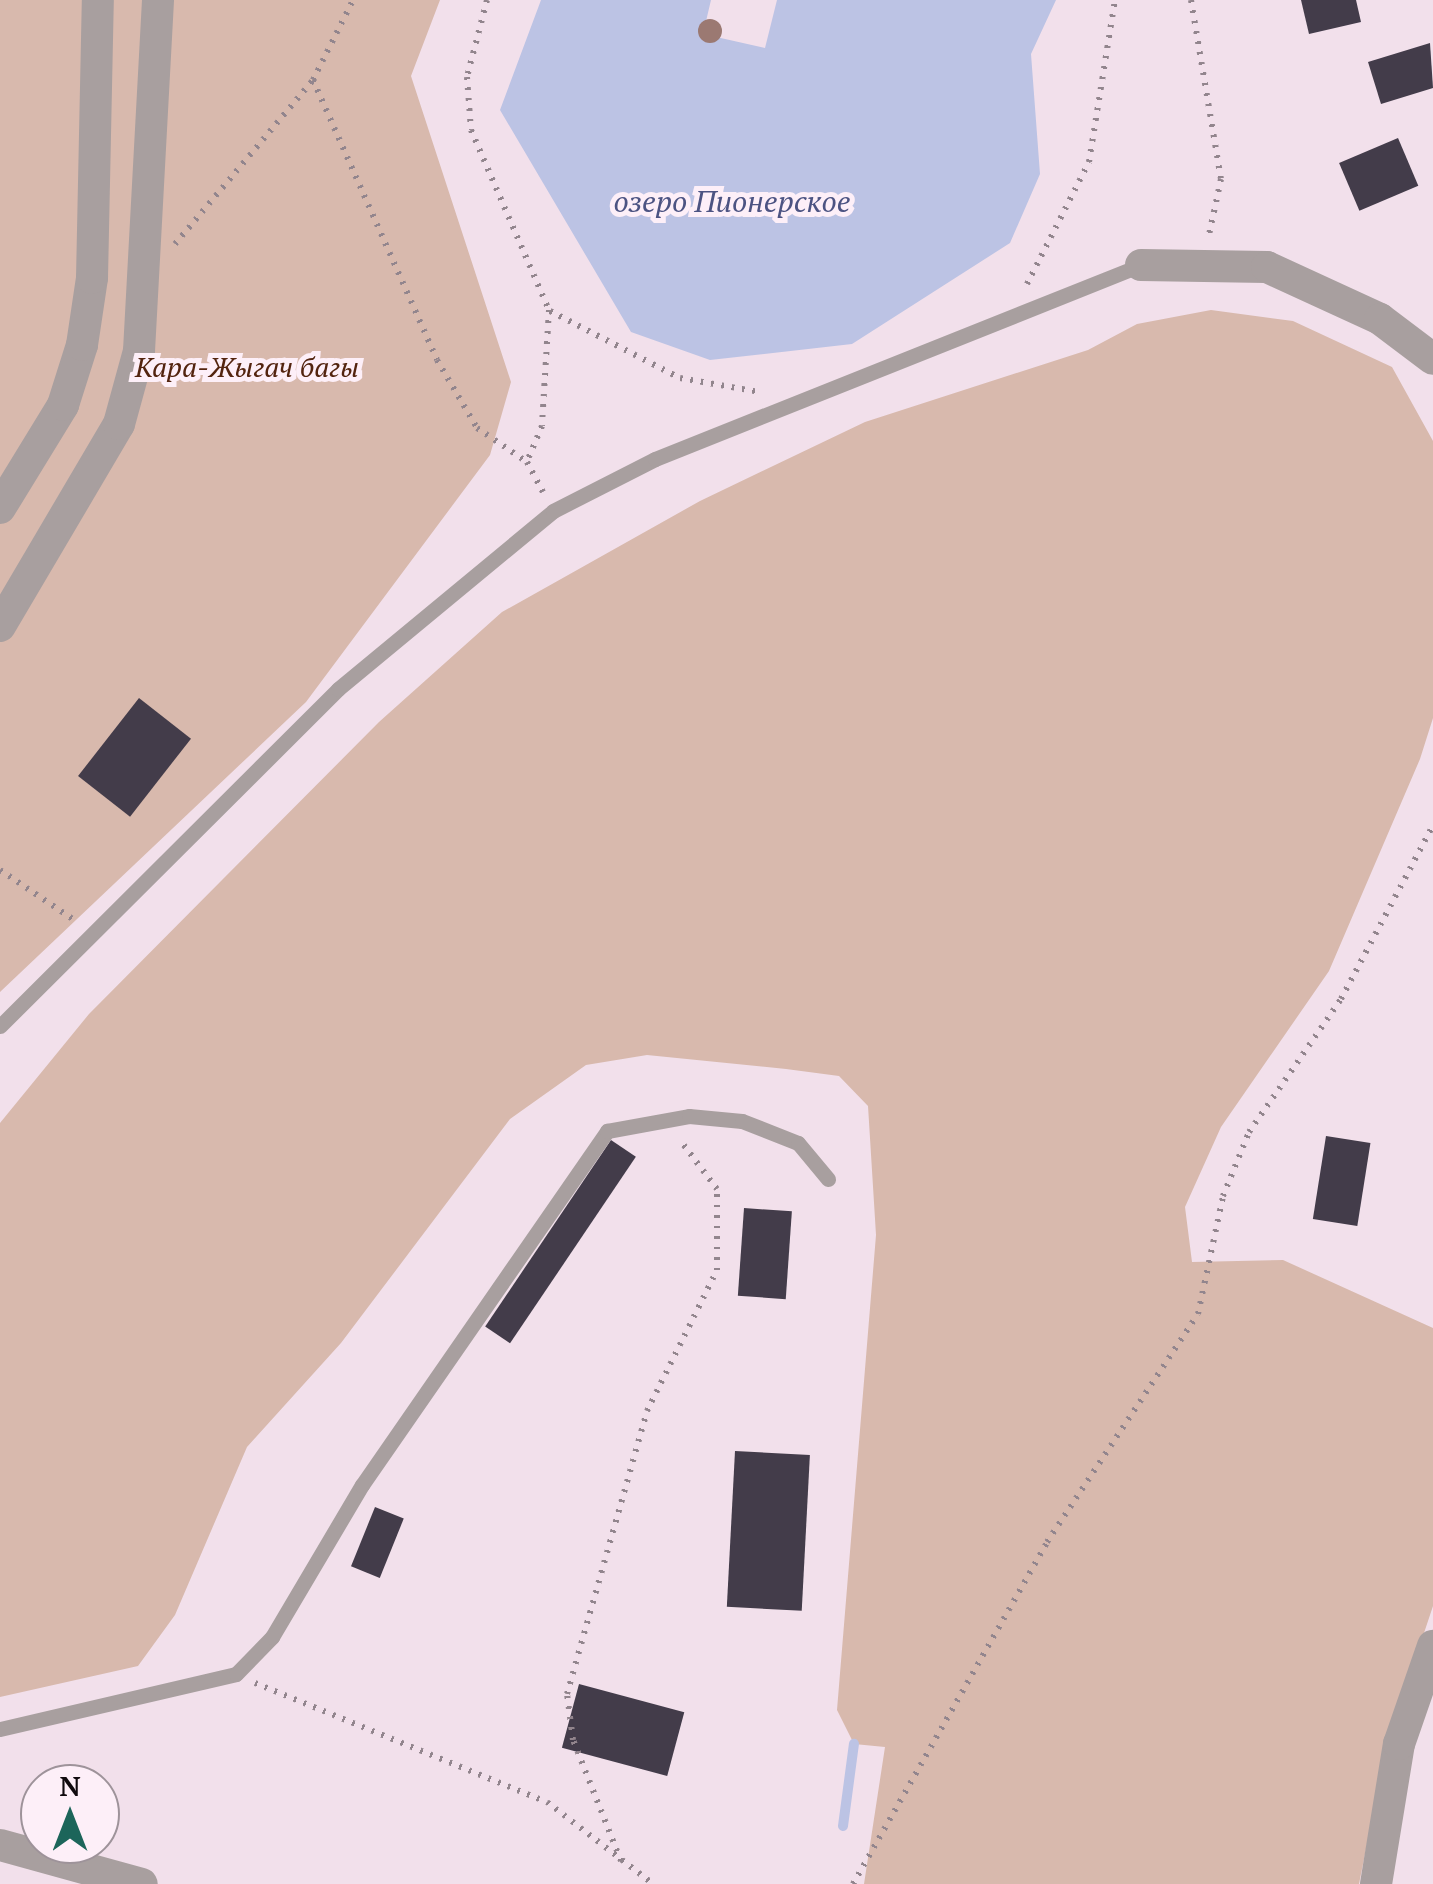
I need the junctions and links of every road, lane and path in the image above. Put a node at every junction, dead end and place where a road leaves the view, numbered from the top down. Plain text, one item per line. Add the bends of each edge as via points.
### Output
1 (98, 0) edge
2 (158, 0) edge
3 (353, 0) edge
4 (487, 0) edge
5 (1114, 0) edge
6 (1191, 0) edge
7 (314, 80) junction
8 (1202, 261) junction
9 (1141, 265) joint
10 (148, 276) junction
11 (548, 310) junction
12 (1004, 318) junction
13 (1433, 359) edge
14 (808, 400) junction
15 (527, 462) junction
16 (0, 508) edge
17 (553, 511) junction
18 (2, 618) edge
19 (1433, 825) edge
20 (0, 870) edge
21 (91, 932) junction
22 (0, 1026) edge
23 (633, 1122) junction
24 (828, 1180) dead end
25 (1433, 1646) edge
26 (236, 1674) junction
27 (1423, 1702) edge
28 (0, 1728) edge
29 (0, 1845) edge
30 (621, 1862) junction
31 (142, 1884) edge
32 (653, 1884) edge
33 (854, 1884) edge
34 (1376, 1884) edge

1 - 16 street via 92,278 82,346 63,405
2 - 10 street
3 - 7 path
4 - 11 path via 466,77 471,130
5 - 12 path via 1089,162 1056,240
6 - 8 path via 1221,179
7 - 10 path
7 - 15 path via 436,360 477,428
8 - 9 street
8 - 13 street via 1267,267 1380,318
9 - 12 lane
10 - 18 street via 119,424
11 - 14 path via 680,378
11 - 15 path via 542,426
12 - 14 lane
14 - 17 lane
15 - 17 path
17 - 21 lane via 338,689
19 - 33 path via 1350,984 1249,1132 1223,1196 1198,1314 1047,1542
20 - 21 path
21 - 22 lane
23 - 24 lane via 742,1122 798,1144
23 - 26 lane via 607,1130 579,1159 272,1637
23 - 30 path via 672,1133 699,1158 717,1189 723,1230 704,1309 647,1411 567,1694 573,1740
25 - 27 street
26 - 28 lane
26 - 30 path via 547,1802
27 - 34 street
29 - 31 street
30 - 32 path

